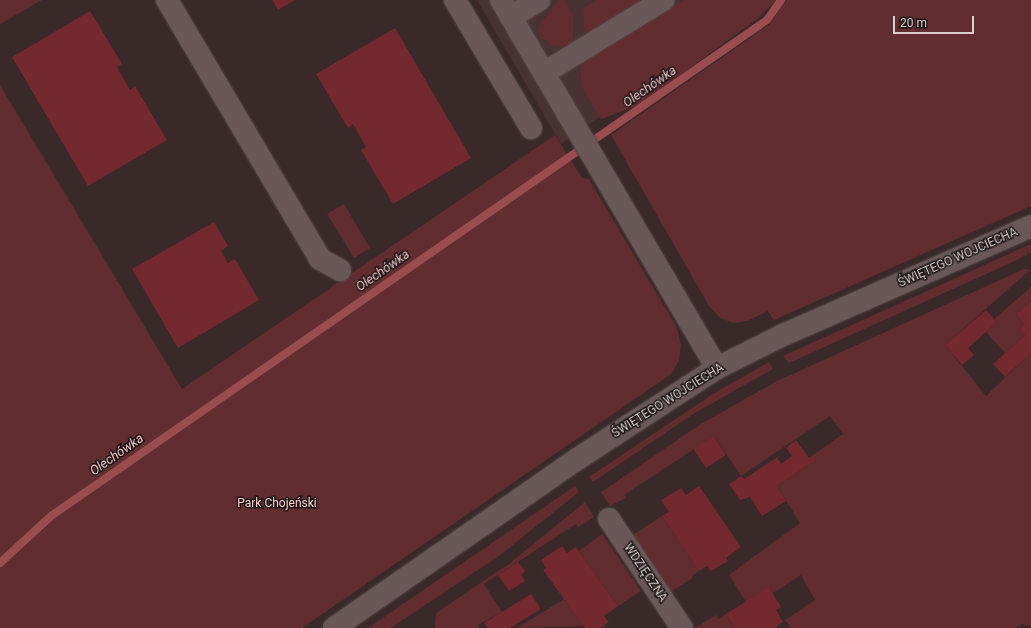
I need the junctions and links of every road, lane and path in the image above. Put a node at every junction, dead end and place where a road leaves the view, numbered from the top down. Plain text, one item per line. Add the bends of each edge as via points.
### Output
1 (167, 0) edge
2 (455, 0) edge
3 (539, 0) edge
4 (663, 0) edge
5 (506, 9) edge
6 (544, 73) junction
7 (531, 128) dead end
8 (1031, 226) edge
9 (340, 270) dead end
10 (717, 368) junction
11 (609, 519) dead end
12 (334, 628) edge
13 (682, 628) edge

1 - 9 street via 320,259
2 - 7 street
3 - 5 street
4 - 6 street
5 - 6 street
6 - 10 street
8 - 10 street, ŚWIĘTEGO WOJCIECHA via 781,336
10 - 12 street, ŚWIĘTEGO WOJCIECHA via 579,458
11 - 13 street, WDZIĘCZNA

